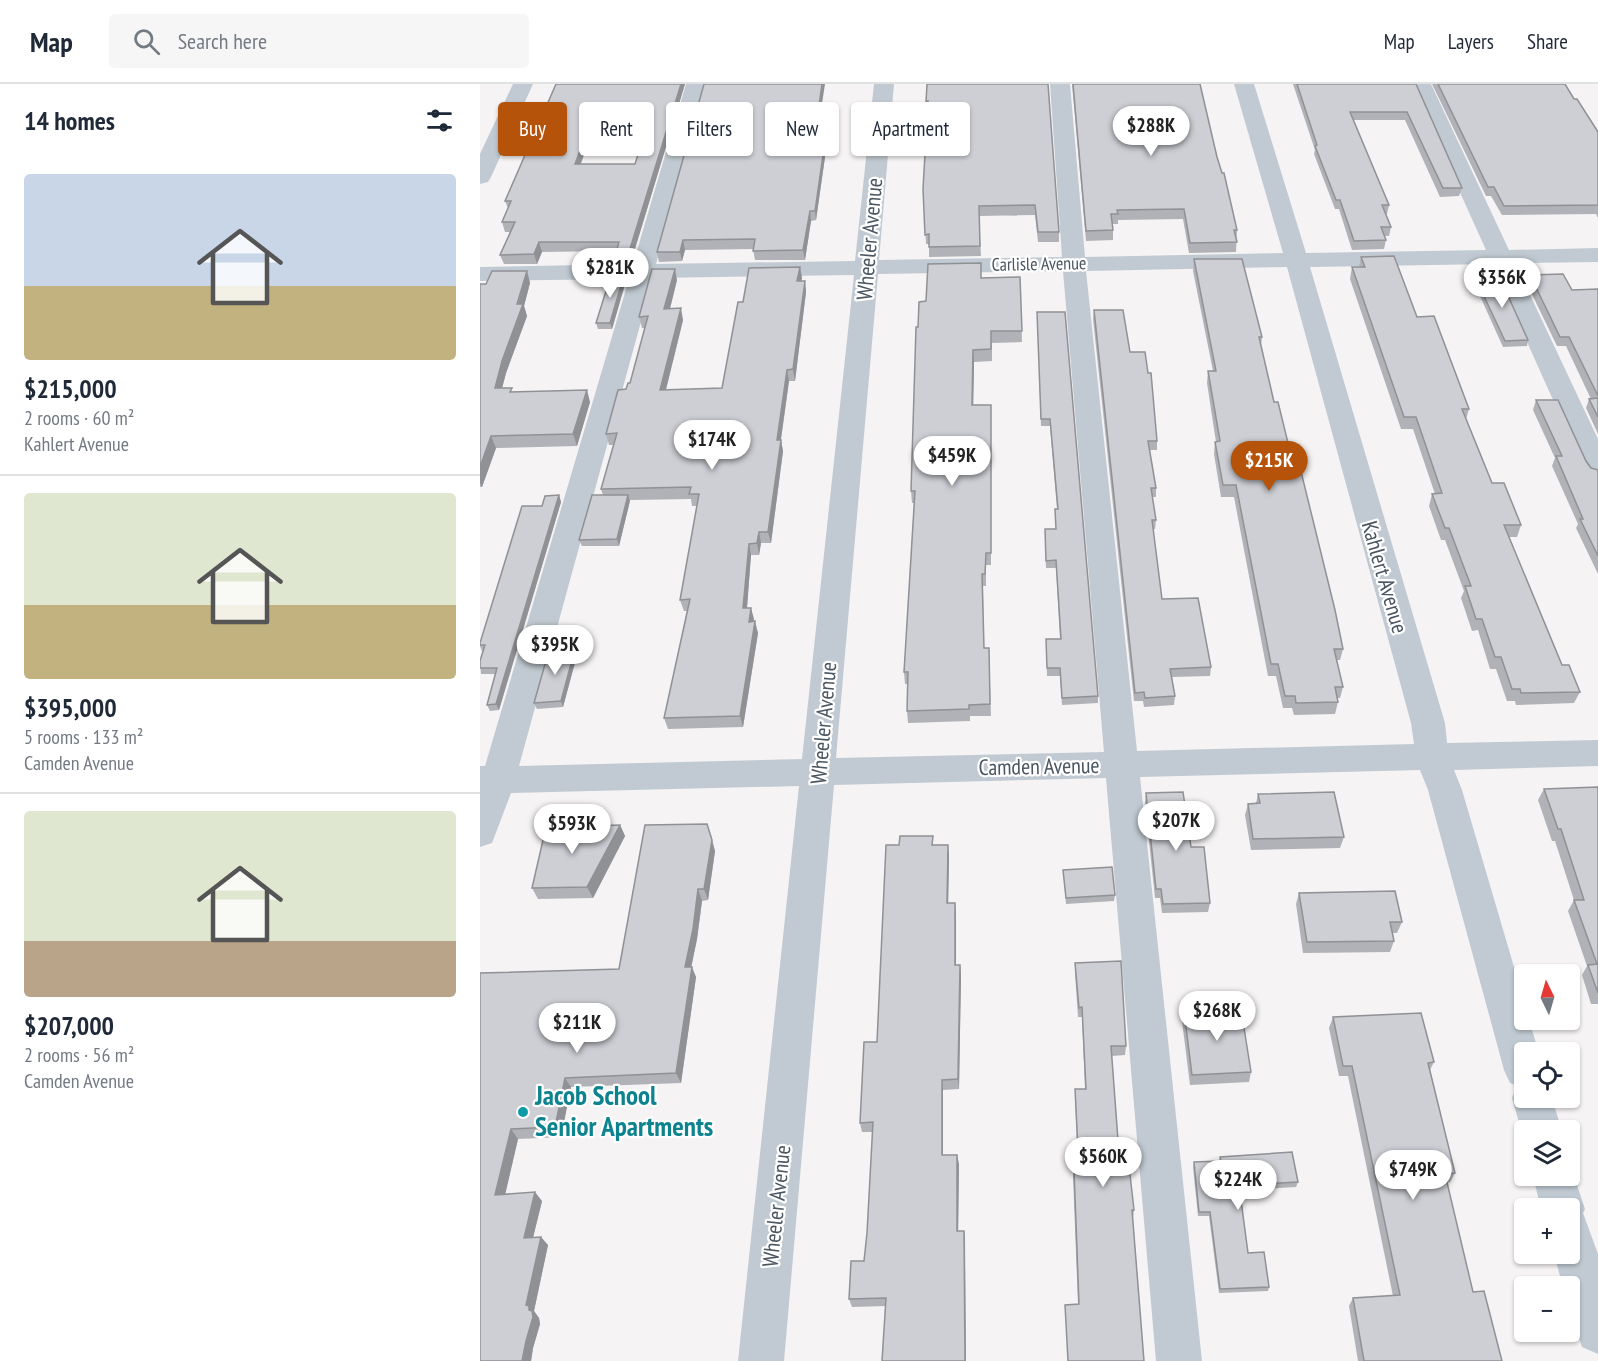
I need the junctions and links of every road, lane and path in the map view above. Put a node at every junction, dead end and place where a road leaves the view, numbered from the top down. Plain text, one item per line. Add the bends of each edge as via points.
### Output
1 (523, 84) edge
2 (696, 84) edge
3 (884, 84) edge
4 (1060, 84) edge
5 (1244, 84) edge
6 (1421, 84) edge
7 (480, 177) edge
8 (1598, 255) edge
9 (1500, 256) junction
10 (1296, 260) junction
11 (1074, 264) junction
12 (866, 268) junction
13 (645, 272) junction
14 (480, 274) edge
15 (1598, 469) edge
16 (1598, 753) edge
17 (1432, 757) junction
18 (1121, 764) junction
19 (818, 771) junction
20 (489, 779) edge
21 (480, 833) edge
22 (1516, 1042) edge
23 (1579, 1264) edge
24 (1598, 1331) edge
25 (761, 1361) edge
26 (1179, 1361) edge

1 - 7 street
2 - 13 street
3 - 12 street, Wheeler Avenue
4 - 11 street
5 - 10 street, Kahlert Avenue
6 - 9 street
8 - 9 street, Carlisle Avenue
9 - 10 street, Carlisle Avenue
9 - 15 street
10 - 11 street, Carlisle Avenue
10 - 17 street, Kahlert Avenue via 1428,723
11 - 12 street, Carlisle Avenue
11 - 18 street
12 - 13 street, Carlisle Avenue
12 - 19 street, Wheeler Avenue
13 - 14 street, Carlisle Avenue
13 - 20 street
16 - 17 street, Camden Avenue
17 - 18 street, Camden Avenue
17 - 22 street, Kahlert Avenue via 1445,790
18 - 19 street, Camden Avenue
18 - 26 street
19 - 20 street, Camden Avenue
19 - 25 street, Wheeler Avenue
20 - 21 street
23 - 24 street

